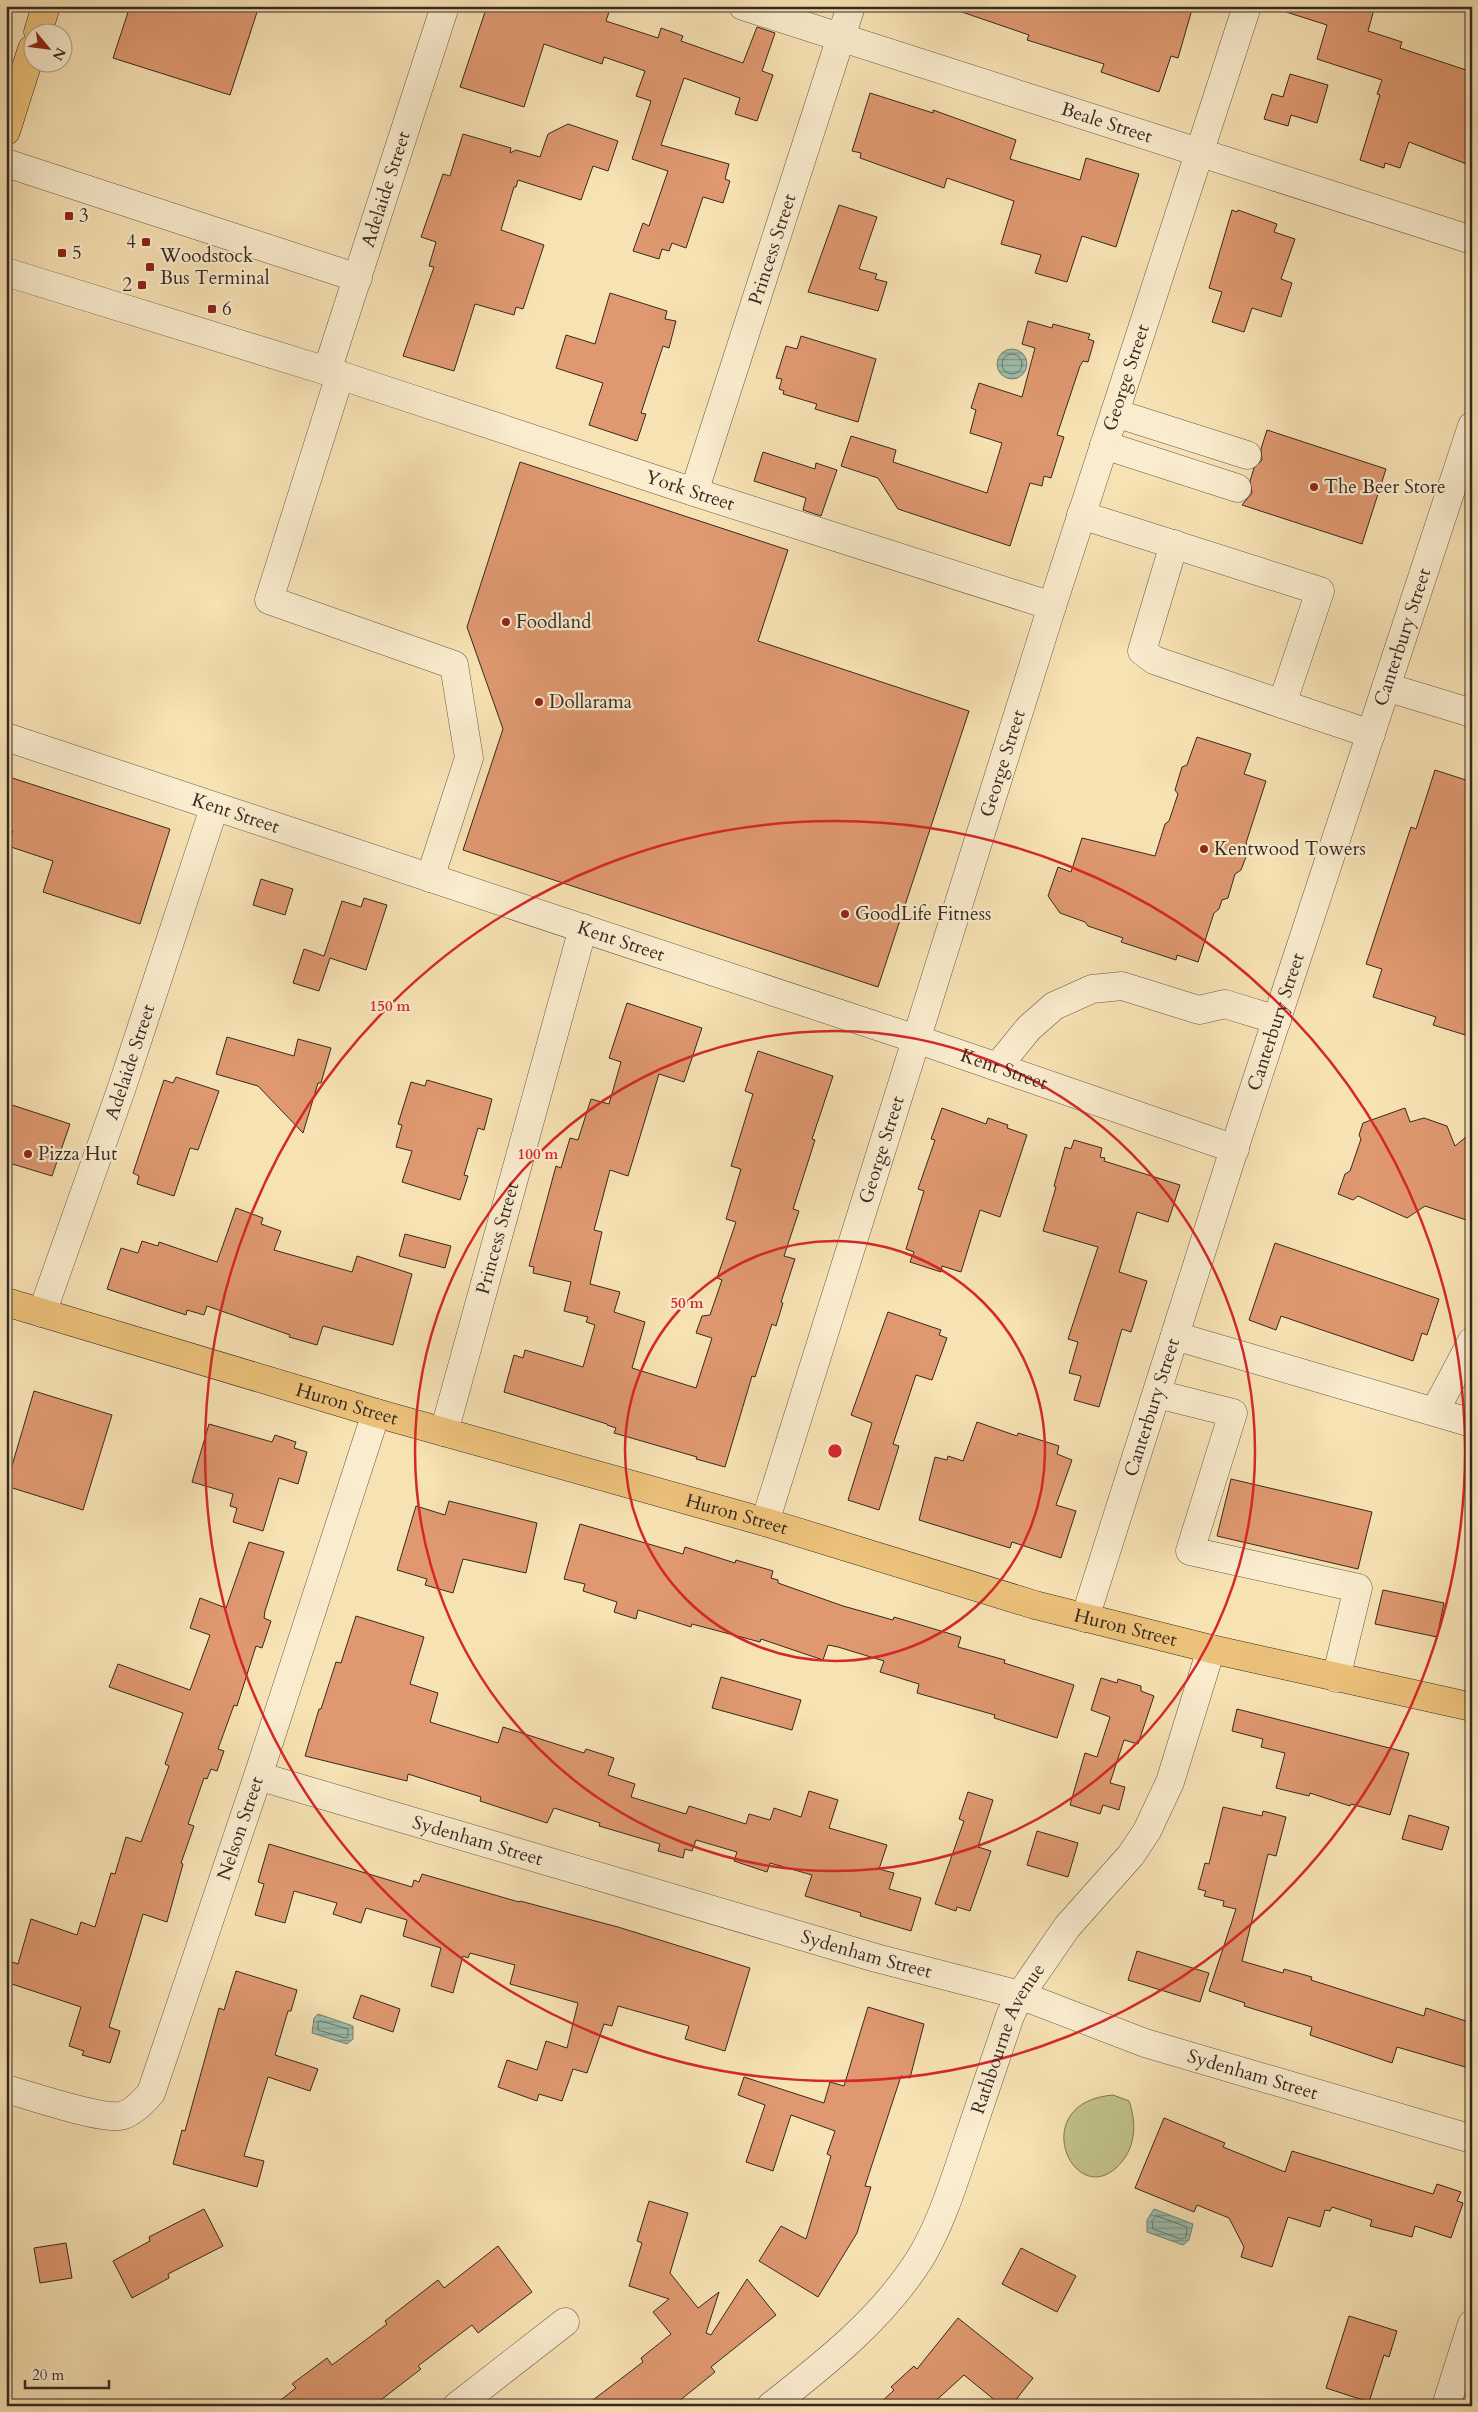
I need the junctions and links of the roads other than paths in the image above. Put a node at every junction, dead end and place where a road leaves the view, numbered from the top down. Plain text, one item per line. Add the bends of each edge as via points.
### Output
1 (46, 6) edge
2 (445, 6) edge
3 (742, 6) edge
4 (851, 6) edge
5 (1247, 6) edge
6 (41, 22) edge
7 (841, 38) junction
8 (25, 72) edge
9 (6, 131) edge
10 (1200, 152) junction
11 (6, 163) edge
12 (1472, 240) edge
13 (6, 272) edge
14 (358, 278) junction
15 (334, 373) junction
16 (1115, 413) junction
17 (1472, 426) edge
18 (1104, 445) junction
19 (1247, 455) dead end
20 (1237, 488) dead end
21 (694, 492) junction
22 (1081, 514) junction
23 (1174, 544) junction
24 (1052, 606) junction
25 (1386, 686) junction
26 (1282, 704) junction
27 (1472, 713) edge
28 (1371, 734) junction
29 (6, 737) edge
30 (214, 808) junction
31 (430, 878) junction
32 (584, 928) junction
33 (1276, 1020) junction
34 (916, 1039) junction
35 (998, 1066) junction
36 (1235, 1149) junction
37 (6, 1302) edge
38 (42, 1313) junction
39 (1176, 1336) junction
40 (1472, 1341) edge
41 (1157, 1394) junction
42 (1435, 1411) junction
43 (376, 1413) junction
44 (1472, 1423) edge
45 (444, 1432) junction
46 (765, 1522) junction
47 (1085, 1618) junction
48 (1211, 1649) junction
49 (1336, 1678) junction
50 (1472, 1708) edge
51 (258, 1776) junction
52 (1020, 1995) junction
53 (6, 2089) edge
54 (1472, 2139) edge
55 (565, 2322) dead end
56 (1472, 2324) edge
57 (457, 2406) edge
58 (772, 2406) edge
59 (1446, 2406) edge

1 - 6 main road
2 - 14 street, Adelaide Street
3 - 7 street, Beale Street
4 - 7 street, Princess Street
5 - 10 street, George Street
7 - 10 street, Beale Street
7 - 21 street, Princess Street
8 - 9 main road
10 - 12 street, Beale Street
10 - 16 street, George Street
11 - 14 street
13 - 15 street, York Street
14 - 15 street, Adelaide Street
15 - 21 street, York Street
15 - 31 street, Adelaide Street via 269,600 454,666 469,758
16 - 18 street, George Street
16 - 19 street
17 - 25 street, Canterbury Street
18 - 20 street
18 - 22 street, George Street
21 - 24 street, York Street
22 - 23 street
22 - 24 street, George Street
23 - 26 street via 1142,651 1154,660
23 - 26 street via 1320,591
24 - 34 street, George Street
25 - 27 street
25 - 28 street, Canterbury Street
26 - 28 street
28 - 33 street, Canterbury Street
29 - 30 street, Kent Street
30 - 31 street, Kent Street
30 - 38 street, Adelaide Street via 121,1090
31 - 32 street, Kent Street
32 - 34 street, Kent Street
32 - 45 street, Princess Street
33 - 35 street via 1225,1004 1199,1010 1122,986 1092,989 1054,1006 1029,1028
33 - 36 street, Canterbury Street
34 - 35 street, Kent Street
34 - 46 street, George Street
35 - 36 street, Kent Street
36 - 39 street, Canterbury Street
37 - 38 main road, Huron Street
38 - 43 main road, Huron Street
39 - 41 street, Canterbury Street
39 - 42 street
40 - 42 street
41 - 47 street, Canterbury Street
41 - 49 street via 1233,1413 1190,1551 1358,1588
42 - 44 street
43 - 45 main road, Huron Street
43 - 51 street, Nelson Street
45 - 46 main road, Huron Street
46 - 47 main road, Huron Street
47 - 48 main road, Huron Street
48 - 49 main road, Huron Street
48 - 52 street, Rathbourne Avenue via 1170,1782 1148,1831 1066,1927
49 - 50 main road, Huron Street
51 - 52 street, Sydenham Street via 876,1958
51 - 53 street, Nelson Street via 151,2093 139,2106 121,2116 97,2113
52 - 54 street, Sydenham Street via 1145,2043
52 - 58 street, Rathbourne Avenue via 946,2204 921,2257 861,2331
55 - 57 street
56 - 59 street

